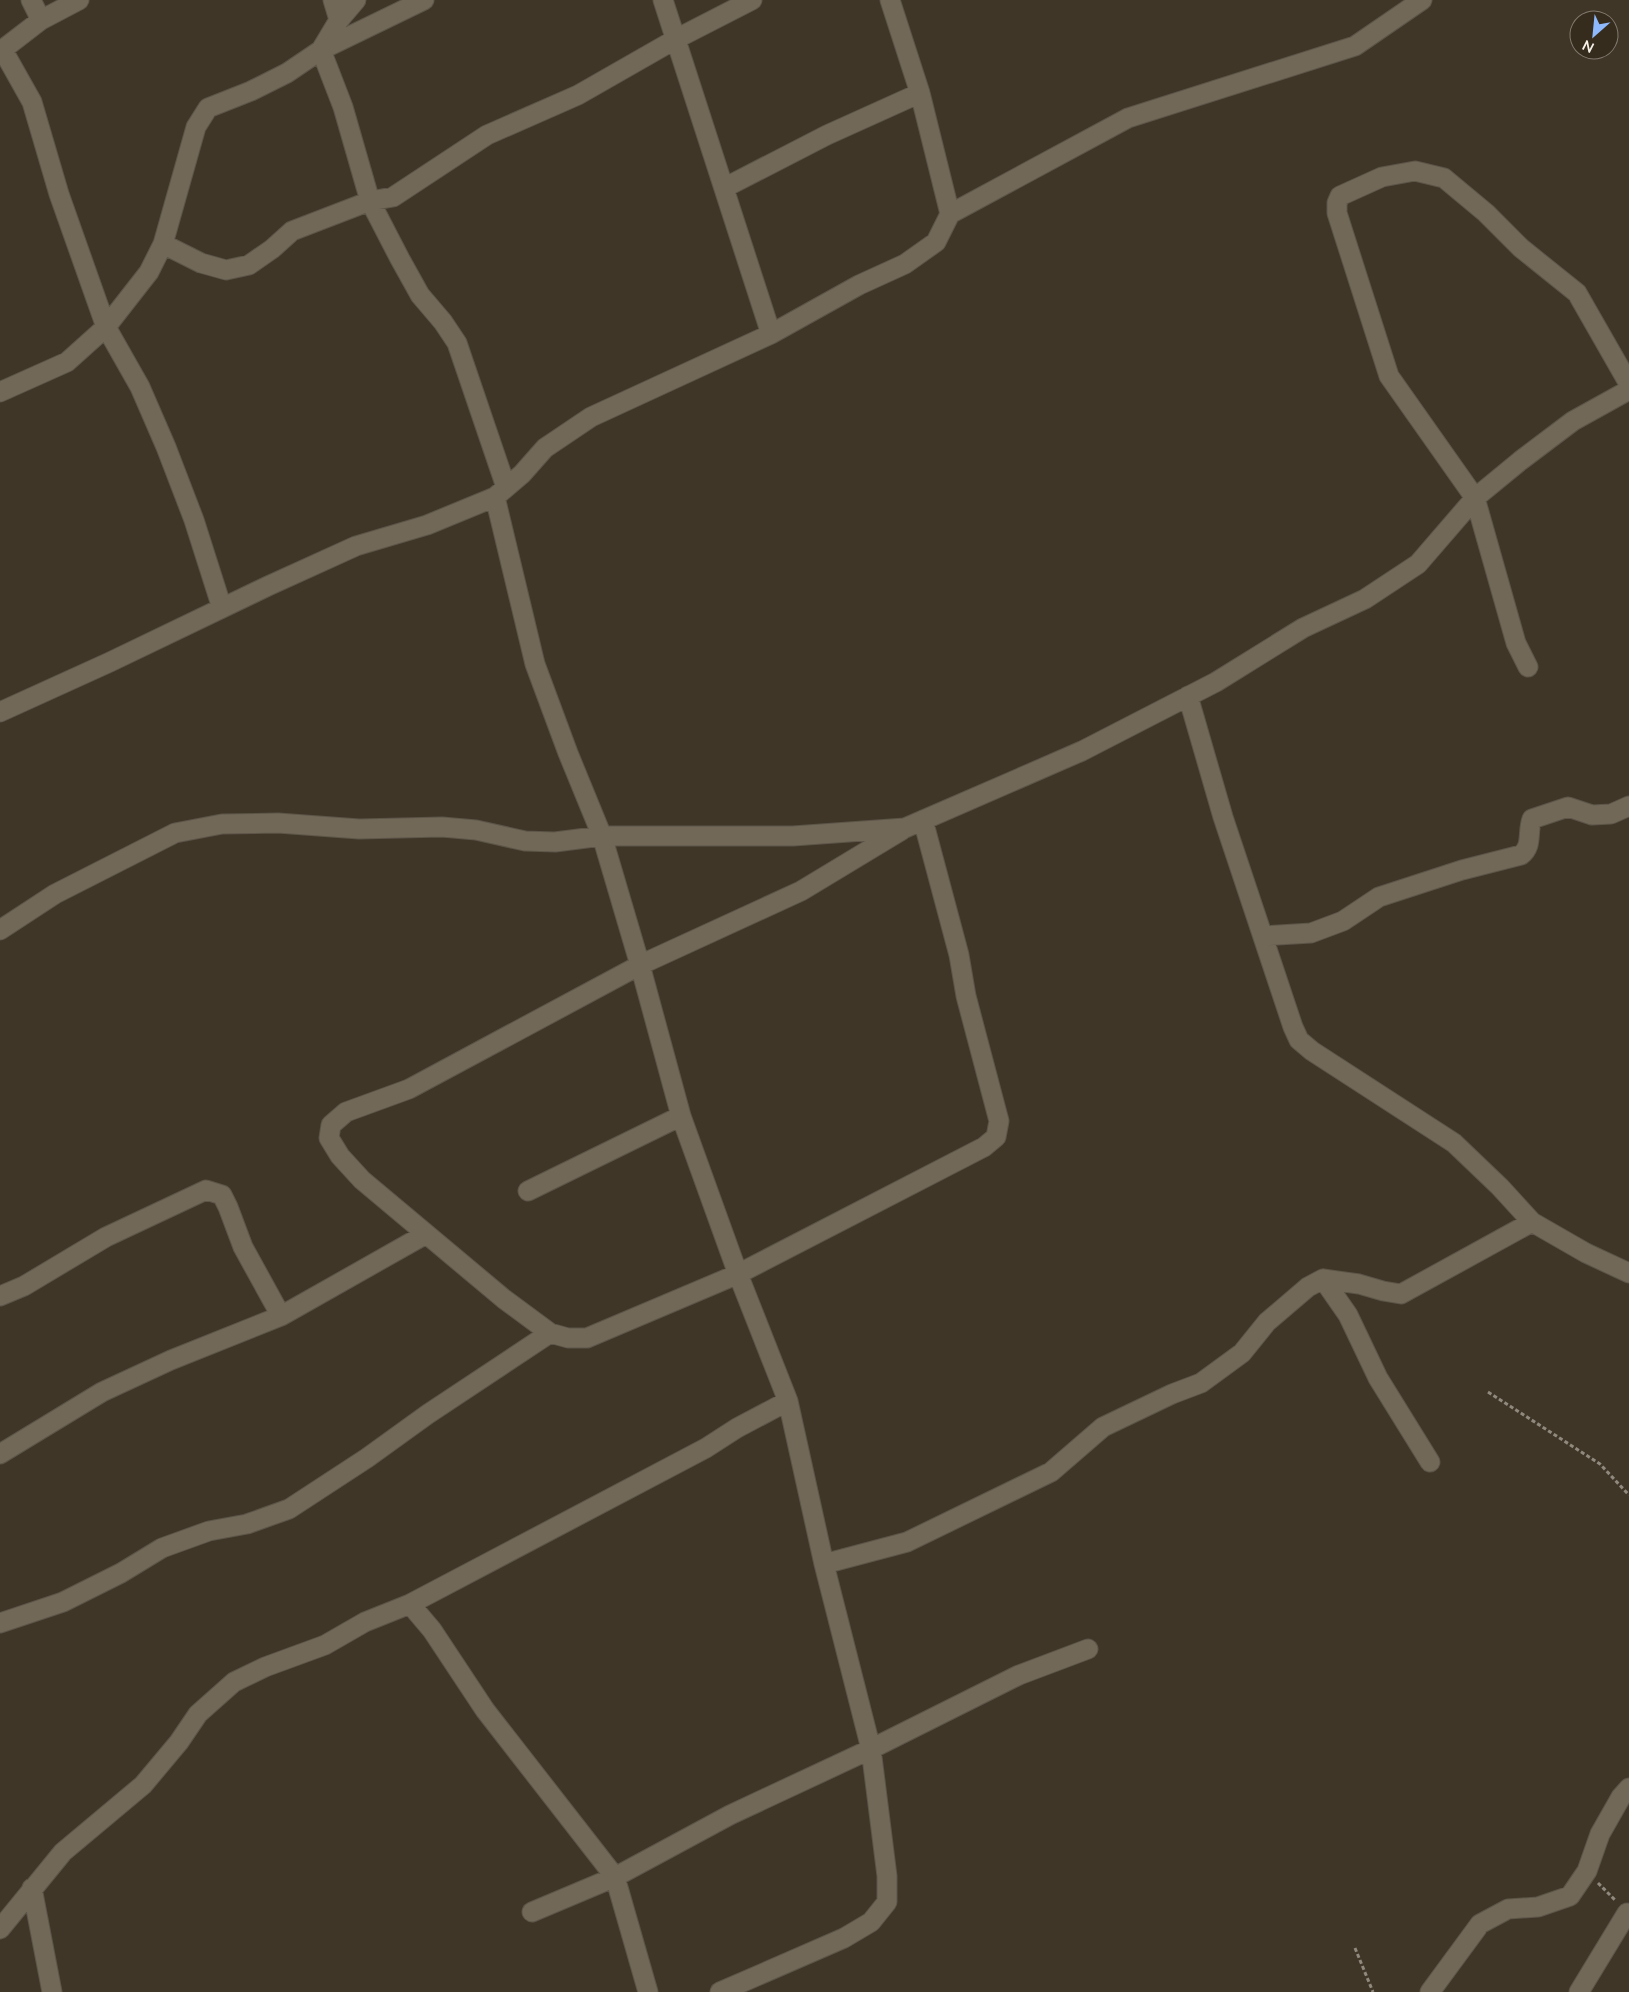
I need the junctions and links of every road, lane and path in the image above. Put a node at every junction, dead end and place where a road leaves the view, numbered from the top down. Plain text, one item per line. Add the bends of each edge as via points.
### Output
1 (31, 0) edge
2 (79, 0) edge
3 (333, 0) edge
4 (356, 0) edge
5 (424, 0) edge
6 (663, 0) edge
7 (752, 0) edge
8 (890, 0) edge
9 (1422, 0) edge
10 (41, 20) junction
11 (338, 20) junction
12 (676, 39) junction
13 (321, 50) junction
14 (920, 93) junction
15 (724, 188) junction
16 (370, 201) junction
17 (950, 214) junction
18 (163, 244) junction
19 (106, 327) junction
20 (771, 334) junction
21 (1629, 384) edge
22 (1629, 390) edge
23 (0, 392) edge
24 (501, 492) junction
25 (1475, 498) junction
26 (222, 608) junction
27 (1528, 667) dead end
28 (1188, 696) junction
29 (0, 712) edge
30 (1629, 806) edge
31 (923, 820) junction
32 (905, 828) junction
33 (602, 836) junction
34 (0, 930) edge
35 (1263, 936) junction
36 (640, 965) junction
37 (681, 1116) junction
38 (528, 1191) dead end
39 (1532, 1222) junction
40 (426, 1234) junction
41 (1629, 1273) edge
42 (738, 1274) junction
43 (1323, 1279) junction
44 (0, 1296) edge
45 (281, 1316) junction
46 (550, 1333) junction
47 (1488, 1392) dead end
48 (788, 1401) junction
49 (0, 1454) edge
50 (1430, 1462) dead end
51 (1629, 1495) edge
52 (824, 1564) junction
53 (410, 1604) junction
54 (0, 1623) edge
55 (1088, 1650) dead end
56 (871, 1749) junction
57 (1629, 1788) edge
58 (1587, 1871) junction
59 (615, 1877) junction
60 (32, 1888) junction
61 (532, 1912) dead end
62 (1627, 1914) joint
63 (0, 1929) edge
64 (1356, 1948) dead end
65 (52, 1992) edge
66 (648, 1992) edge
67 (720, 1992) edge
68 (1373, 1992) edge
69 (1430, 1992) edge
70 (1579, 1992) edge

1 - 10 street
2 - 10 street
3 - 11 street
4 - 11 street
5 - 13 street
6 - 12 street
7 - 12 street
8 - 14 street
9 - 17 street via 1355,46 1128,118
10 - 19 street via 6,47 5,54 32,102 59,194
11 - 13 street
12 - 15 street
12 - 16 street via 578,95 488,136 393,196
13 - 16 street
13 - 18 street via 287,73 208,108 196,127
14 - 15 street via 827,135
14 - 17 street
15 - 20 street
16 - 18 street via 292,231 249,265 226,270 201,263
16 - 24 street via 420,295 457,343
17 - 20 street via 936,242 905,264 859,285
18 - 19 street via 149,272
19 - 23 street via 67,362
19 - 26 street via 140,387 166,447
20 - 24 street via 592,417 545,448
21 - 25 street via 1578,293 1521,248 1444,178 1415,170 1382,177 1340,196 1337,213 1390,376
22 - 25 street via 1573,421
24 - 26 street via 427,525 356,546
24 - 33 street via 535,664
25 - 27 street via 1516,643
25 - 28 street via 1418,564 1365,598 1303,628
26 - 29 street
28 - 31 street via 1082,751
28 - 35 street via 1223,817
30 - 35 street via 1611,814 1592,815 1568,808 1532,819 1527,851 1521,855 1379,897 1343,921 1310,933
31 - 32 street
31 - 42 street via 999,1121 996,1138
32 - 33 street via 793,836
32 - 36 street via 801,891
33 - 34 street via 532,842 476,830 442,827 359,829 222,824 175,833 55,894
33 - 36 street
35 - 39 street via 1299,1040 1454,1143
36 - 37 street
36 - 40 street via 410,1089 346,1112 331,1125 329,1138 340,1156 362,1180
37 - 38 street
37 - 42 street
39 - 41 street
39 - 43 street via 1401,1294
40 - 45 street
40 - 46 street
42 - 46 street via 587,1338 568,1338
42 - 48 street
43 - 50 street via 1348,1316 1378,1378
43 - 52 street via 1308,1287 1267,1322 1242,1353 1201,1383 1103,1427 1050,1472 907,1542
44 - 45 street via 24,1286 106,1237 206,1190 222,1195 242,1247
45 - 49 street via 102,1392
46 - 54 street via 289,1509 162,1548 63,1602
47 - 51 path via 1600,1464
48 - 52 street
48 - 53 street via 706,1448
52 - 56 street
53 - 59 street via 432,1630 502,1732
53 - 60 street via 365,1622 325,1645 234,1682 198,1714 143,1785 63,1852
55 - 56 street via 1018,1675
56 - 59 street via 730,1815
56 - 67 street via 887,1876 887,1902 871,1922 844,1938
57 - 58 street via 1600,1834
58 - 62 path
58 - 69 street via 1570,1896 1538,1907 1508,1909 1480,1924
59 - 61 street
59 - 66 street
60 - 63 street
60 - 65 street
62 - 70 street
64 - 68 path

